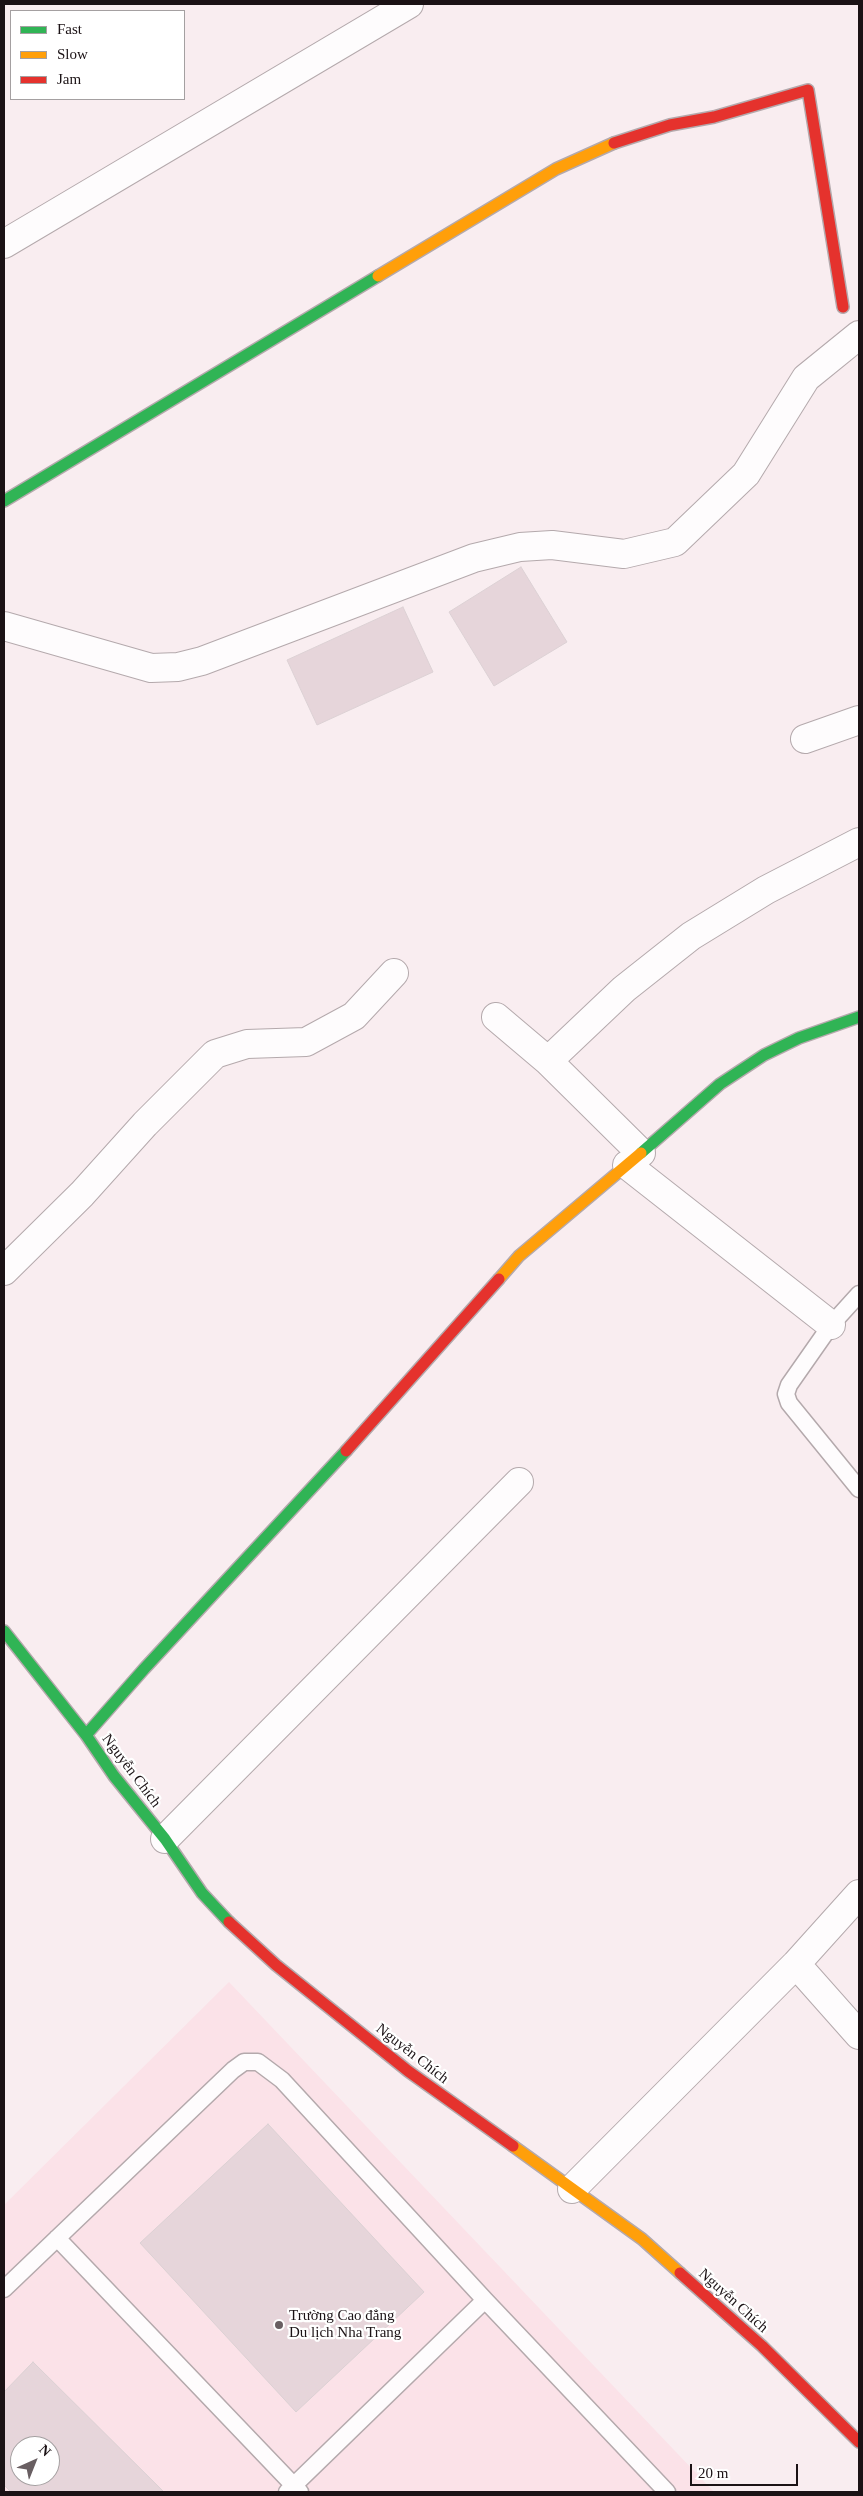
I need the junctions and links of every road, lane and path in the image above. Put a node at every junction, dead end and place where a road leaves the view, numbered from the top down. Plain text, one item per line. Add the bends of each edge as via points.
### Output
1 (409, 4) edge
2 (4, 244) edge
3 (842, 307) dead end
4 (859, 335) edge
5 (4, 501) edge
6 (4, 626) edge
7 (859, 720) edge
8 (806, 739) dead end
9 (859, 842) edge
10 (394, 973) dead end
11 (496, 1017) dead end
12 (859, 1017) edge
13 (548, 1060) junction
14 (634, 1159) junction
15 (4, 1271) edge
16 (859, 1294) edge
17 (831, 1325) junction
18 (519, 1482) dead end
19 (859, 1489) edge
20 (4, 1632) edge
21 (86, 1735) junction
22 (165, 1839) junction
23 (859, 1894) edge
24 (796, 1964) junction
25 (859, 2036) edge
26 (572, 2189) junction
27 (57, 2238) junction
28 (4, 2289) edge
29 (485, 2300) junction
30 (859, 2442) edge
31 (294, 2490) edge
32 (668, 2492) edge

1 - 2 street
3 - 5 street via 808,90 714,117 670,125 610,145 556,169
4 - 6 street via 806,378 746,474 674,542 624,554 552,545 520,547 474,558 202,661 178,667 151,668
7 - 8 street
9 - 13 street via 766,890 691,936 624,989
10 - 15 street via 354,1016 306,1042 247,1044 215,1054
11 - 13 street
12 - 14 street via 799,1038 764,1055 720,1084
13 - 14 street
14 - 17 street
14 - 21 street via 519,1256 305,1497
16 - 17 lane
17 - 19 lane via 786,1394 788,1404
18 - 22 street
20 - 21 street, Nguyễn Chích
21 - 22 street, Nguyễn Chích via 114,1776
22 - 26 street, Nguyễn Chích via 202,1893 276,1965 408,2071
23 - 24 street
24 - 25 street
24 - 26 street
26 - 30 street, Nguyễn Chích via 642,2240 762,2346
27 - 28 lane
27 - 29 lane via 233,2070 244,2062 258,2062 282,2080
27 - 31 lane
29 - 31 lane
29 - 32 lane

